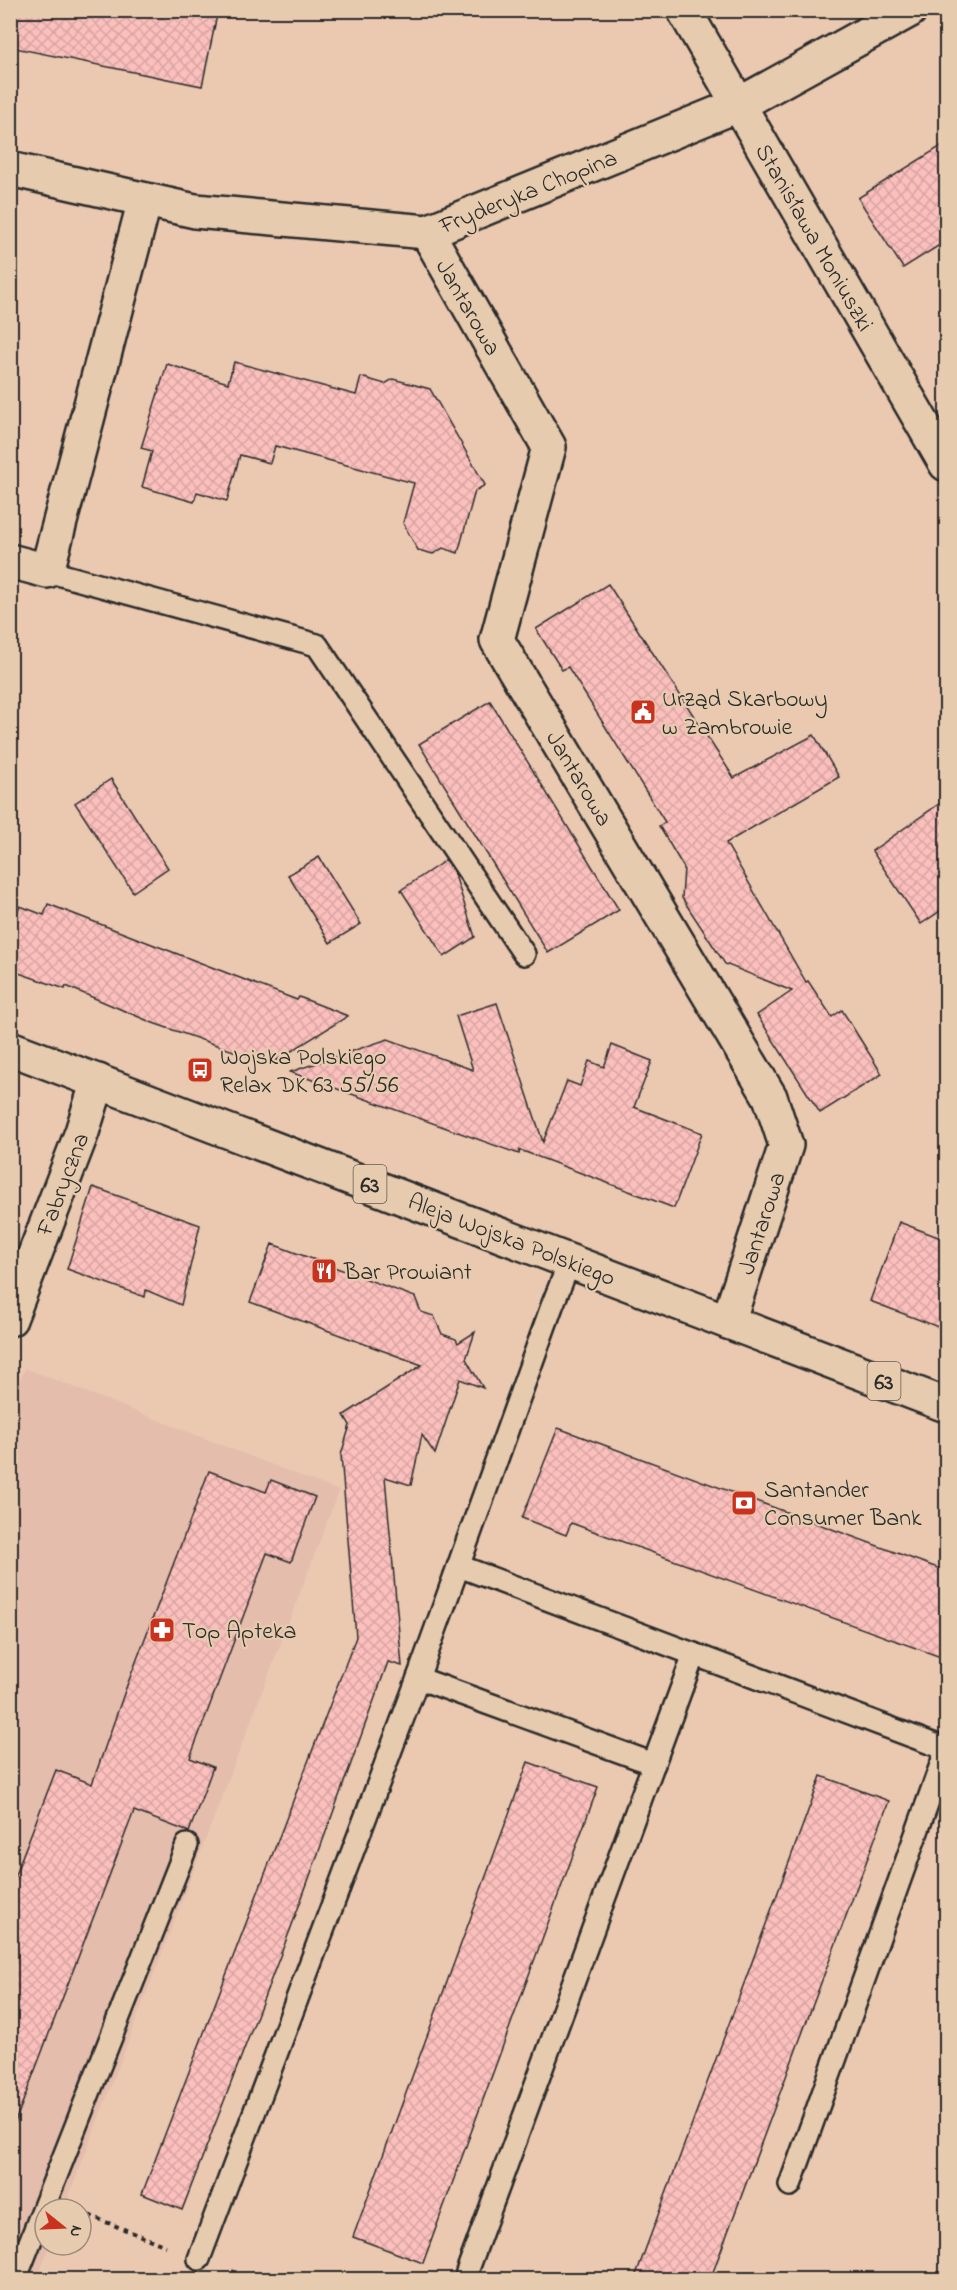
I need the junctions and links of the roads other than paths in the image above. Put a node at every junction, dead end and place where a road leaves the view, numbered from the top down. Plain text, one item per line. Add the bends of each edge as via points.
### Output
1 (684, 10) edge
2 (910, 10) edge
3 (738, 105) junction
4 (10, 169) edge
5 (145, 200) junction
6 (427, 232) junction
7 (946, 464) edge
8 (10, 561) edge
9 (47, 571) junction
10 (524, 954) dead end
11 (10, 1048) edge
12 (98, 1081) junction
13 (570, 1261) junction
14 (10, 1319) edge
15 (728, 1322) junction
16 (946, 1404) edge
17 (459, 1566) junction
18 (694, 1654) junction
19 (418, 1678) junction
20 (946, 1750) edge
21 (654, 1764) junction
22 (187, 1845) dead end
23 (790, 2185) dead end
24 (199, 2259) dead end
25 (467, 2272) dead end
26 (15, 2280) edge

1 - 3 street, Stanisława Moniuszki
2 - 3 street, Fryderyka Chopina
3 - 6 street, Fryderyka Chopina
3 - 7 street, Stanisława Moniuszki
4 - 5 street, Fryderyka Chopina
5 - 6 street, Fryderyka Chopina via 195,211
5 - 9 street
6 - 15 street, Jantarowa via 549,447 497,640 771,1097 786,1145
8 - 9 street
9 - 10 lane via 317,645
11 - 12 street, Aleja Wojska Polskiego / 63
12 - 13 street, Aleja Wojska Polskiego / 63
12 - 14 street, Fabryczna
13 - 15 street, Aleja Wojska Polskiego / 63
13 - 17 lane
15 - 16 street, Aleja Wojska Polskiego / 63
17 - 18 lane
17 - 19 lane
18 - 20 lane
18 - 21 lane
19 - 21 lane
19 - 24 lane
20 - 23 lane
21 - 25 lane
22 - 26 lane

